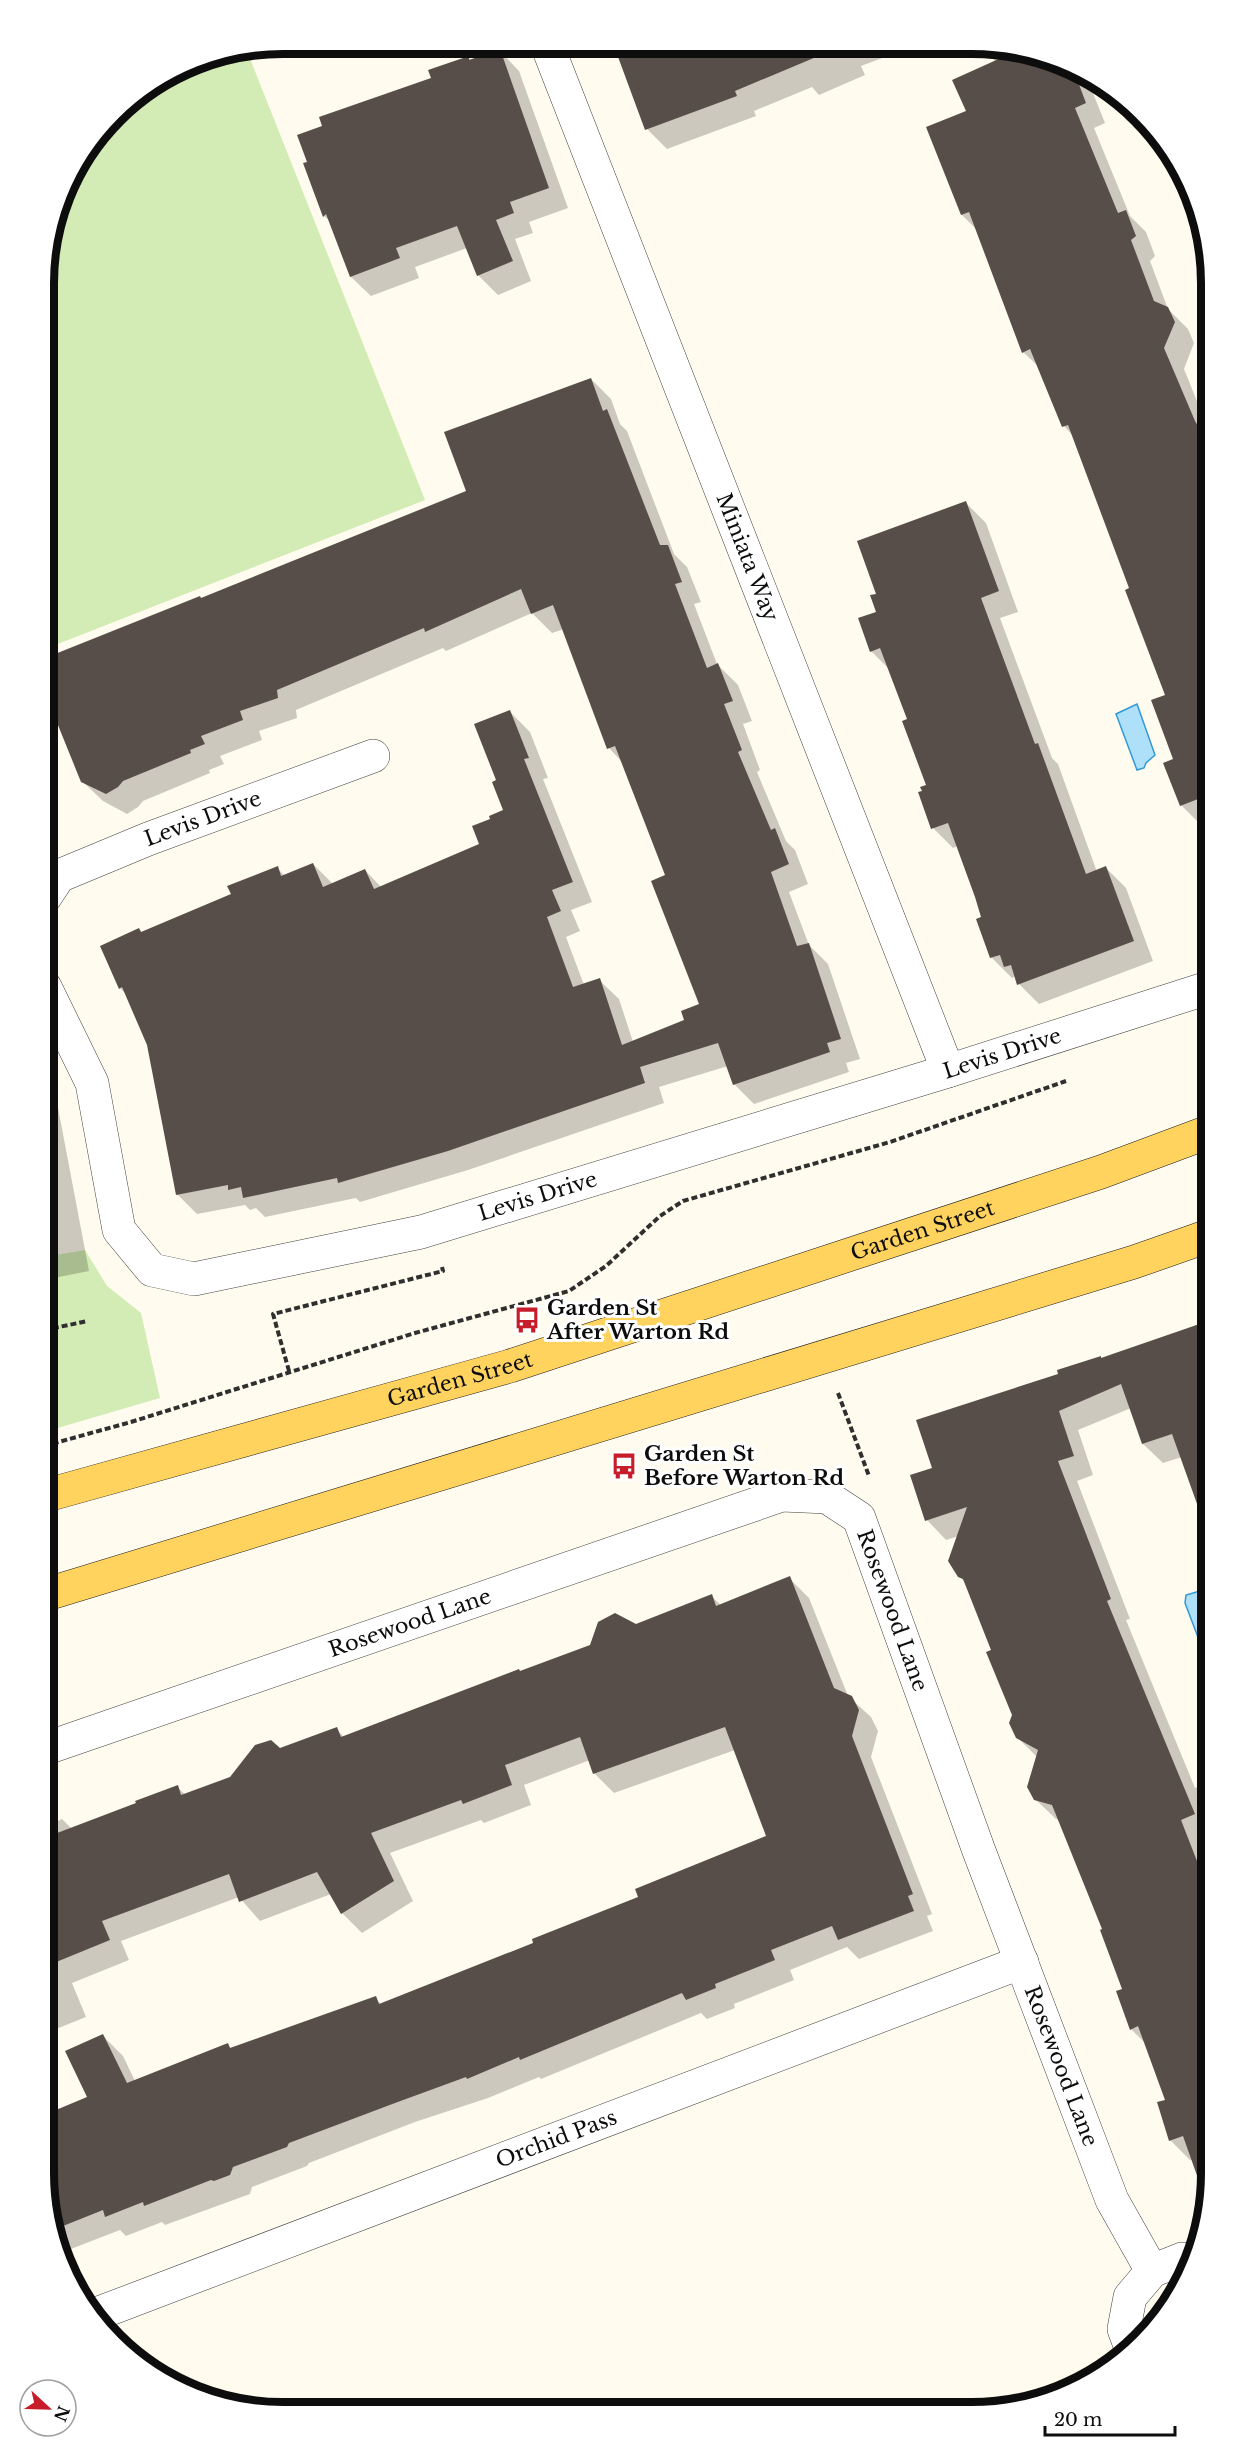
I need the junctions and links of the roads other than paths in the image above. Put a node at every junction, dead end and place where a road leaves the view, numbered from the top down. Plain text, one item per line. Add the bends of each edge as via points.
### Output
1 (551, 54) edge
2 (373, 756) dead end
3 (54, 884) edge
4 (1201, 990) edge
5 (54, 1005) edge
6 (948, 1071) junction
7 (1201, 1135) edge
8 (1201, 1239) edge
9 (54, 1493) edge
10 (54, 1592) edge
11 (54, 1746) edge
12 (1022, 1962) junction
13 (1184, 2259) edge
14 (1152, 2271) junction
15 (101, 2312) edge
16 (1128, 2340) edge

1 - 6 street, Miniata Way
2 - 3 street, Levis Drive via 148,839 59,876
4 - 6 street, Levis Drive
5 - 6 street, Levis Drive via 92,1083 119,1230 152,1270 194,1279 422,1232
7 - 9 main road, Garden Street via 1101,1172 510,1366
8 - 10 main road via 1123,1266
11 - 12 street, Rosewood Lane via 782,1495 827,1497 859,1518
12 - 14 street, Rosewood Lane via 1112,2200
12 - 15 street, Orchid Pass
13 - 14 street
14 - 16 street via 1130,2297 1124,2329

